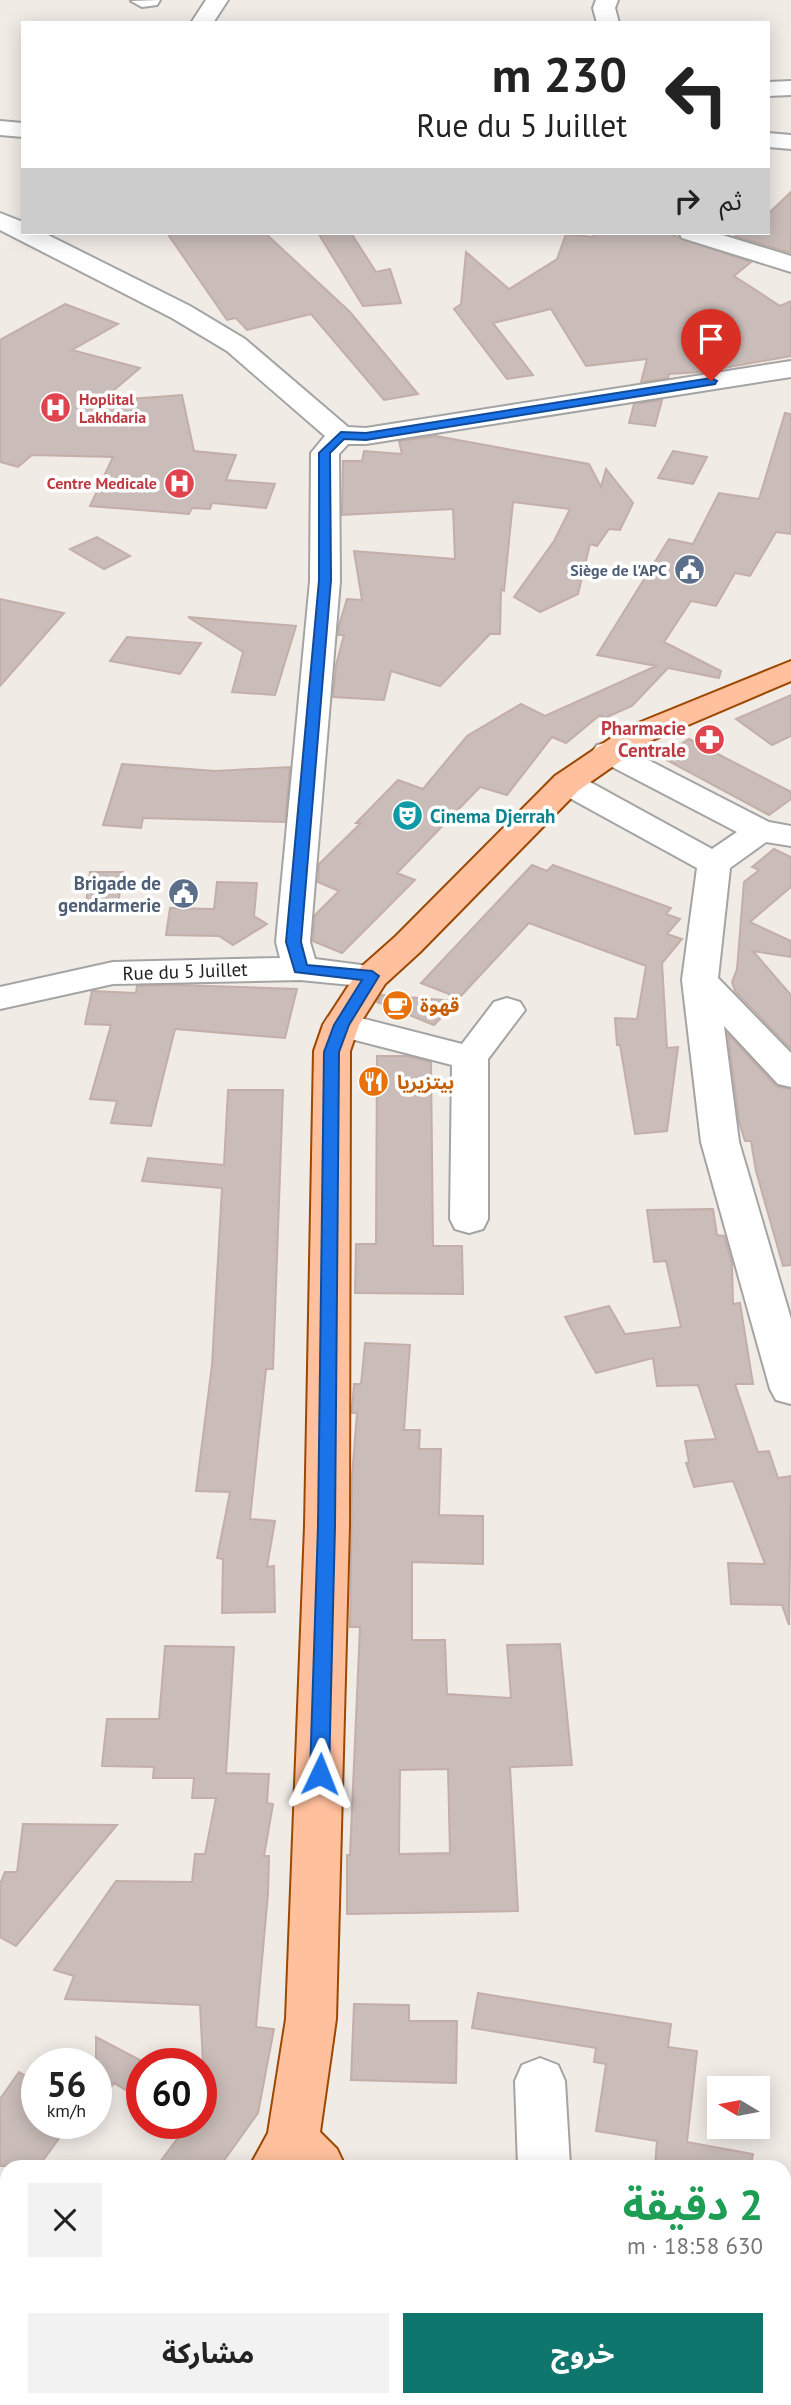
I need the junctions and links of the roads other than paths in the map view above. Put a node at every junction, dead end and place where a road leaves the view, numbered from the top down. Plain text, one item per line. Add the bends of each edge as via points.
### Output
1 (217, 0) edge
2 (607, 0) edge
3 (203, 21) edge
4 (607, 21) edge
5 (791, 88) edge
6 (770, 89) edge
7 (0, 128) edge
8 (21, 130) edge
9 (770, 140) edge
10 (791, 142) edge
11 (0, 220) edge
12 (21, 231) edge
13 (791, 234) edge
14 (30, 235) edge
15 (698, 235) edge
16 (762, 254) junction
17 (791, 264) edge
18 (791, 369) edge
19 (341, 435) junction
20 (791, 670) edge
21 (608, 751) junction
22 (567, 783) junction
23 (776, 834) edge
24 (715, 864) junction
25 (300, 969) junction
26 (372, 976) junction
27 (700, 980) junction
28 (0, 998) edge
29 (507, 1010) dead end
30 (341, 1025) junction
31 (470, 1058) junction
32 (791, 1075) edge
33 (469, 1219) dead end
34 (791, 1389) edge
35 (540, 2081) dead end
36 (296, 2158) edge
37 (544, 2160) edge

1 - 3 street
2 - 4 street
5 - 6 street
7 - 8 street
9 - 10 street
11 - 12 street
13 - 16 street
14 - 19 street via 236,345
15 - 16 street
16 - 17 street
18 - 19 street via 366,436
19 - 25 street via 325,453 325,580 293,942
20 - 21 main road
21 - 22 main road
21 - 23 street
22 - 24 street
22 - 26 main road
23 - 24 street
24 - 27 street
25 - 26 street, Rue du 5 Juillet
25 - 28 street, Rue du 5 Juillet via 113,973
26 - 30 main road
27 - 32 street
27 - 34 street via 720,1142
29 - 31 street
30 - 31 street
30 - 36 main road via 332,1052 327,1526 312,2019
31 - 33 street
35 - 37 street

